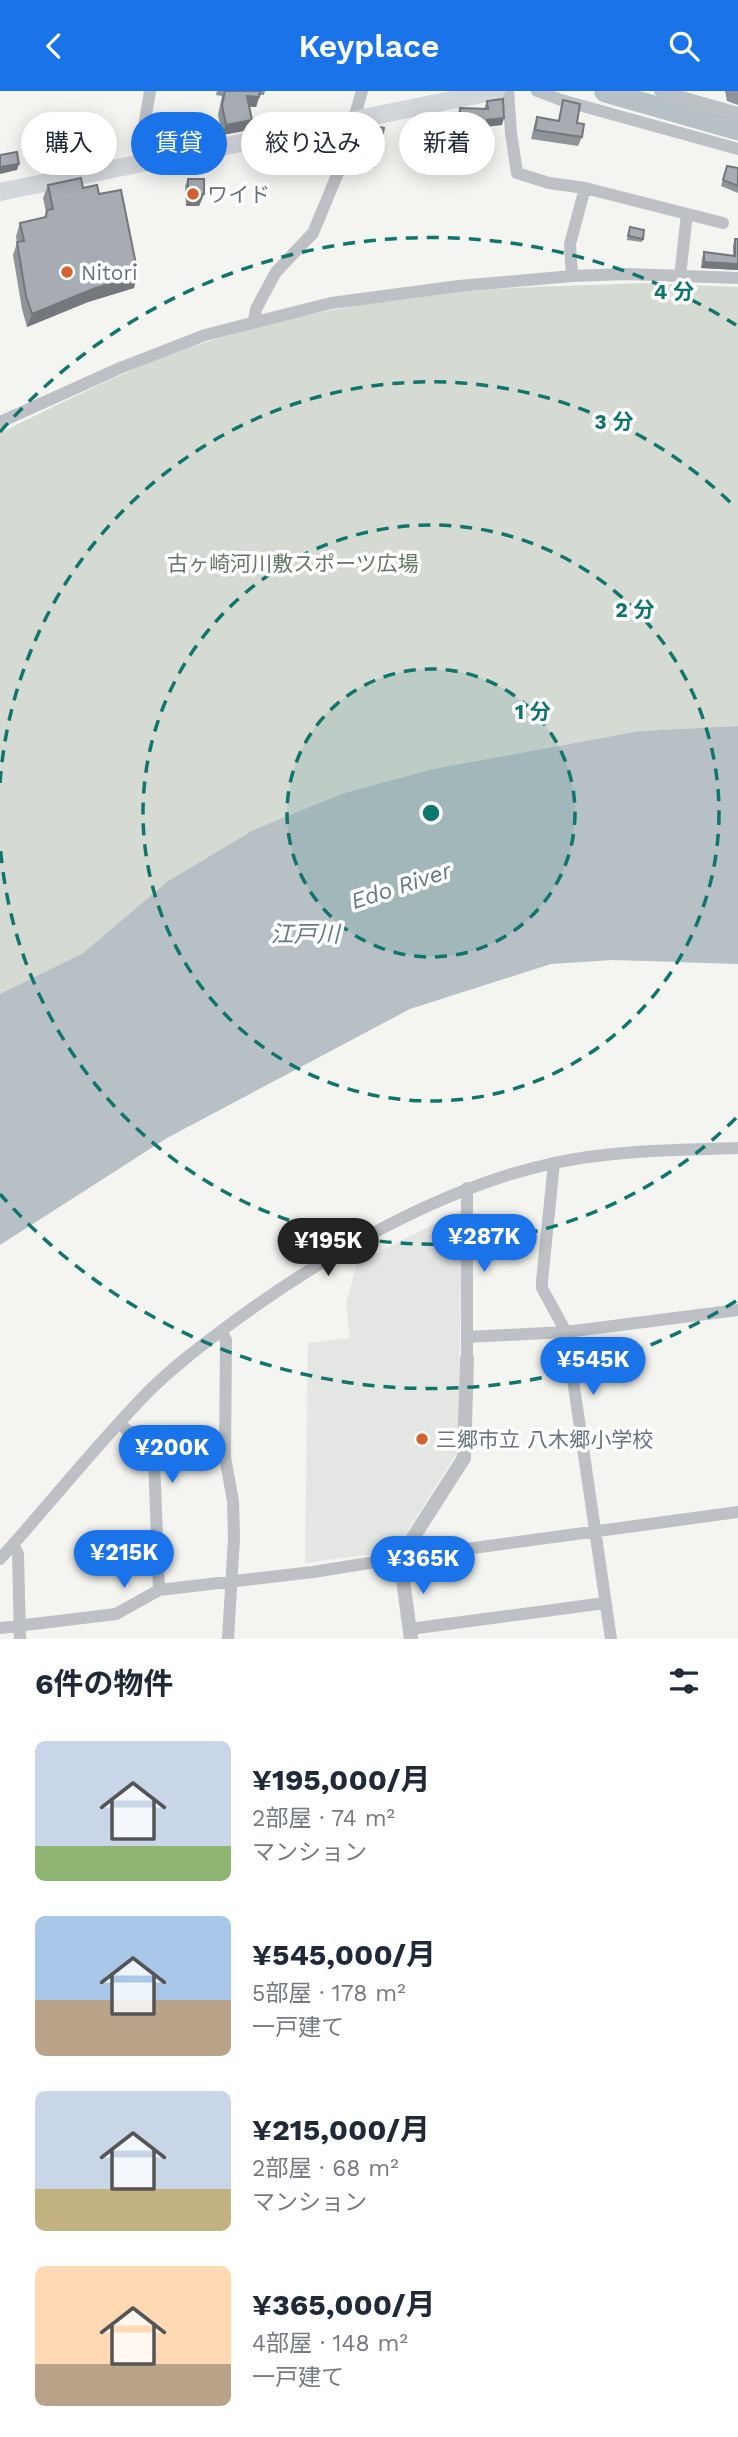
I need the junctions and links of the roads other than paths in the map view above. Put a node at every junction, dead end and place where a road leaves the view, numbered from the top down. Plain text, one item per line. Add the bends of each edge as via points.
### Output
1 (150, 91) edge
2 (362, 91) edge
3 (496, 91) edge
4 (508, 91) edge
5 (537, 91) edge
6 (660, 91) edge
7 (146, 112) edge
8 (357, 112) edge
9 (738, 113) edge
10 (385, 115) edge
11 (738, 149) edge
12 (131, 166) edge
13 (337, 175) edge
14 (584, 188) junction
15 (0, 192) edge
16 (687, 215) junction
17 (723, 223) dead end
18 (572, 276) junction
19 (680, 276) junction
20 (738, 278) edge
21 (254, 321) junction
22 (0, 422) edge
23 (738, 1148) edge
24 (554, 1163) junction
25 (467, 1188) junction
26 (738, 1310) edge
27 (221, 1331) junction
28 (566, 1332) junction
29 (467, 1337) junction
30 (467, 1359) joint
31 (119, 1423) junction
32 (738, 1511) edge
33 (595, 1532) junction
34 (13, 1545) junction
35 (400, 1558) junction
36 (0, 1559) edge
37 (231, 1582) junction
38 (159, 1590) junction
39 (605, 1603) junction
40 (0, 1628) edge
41 (19, 1633) edge
42 (410, 1634) edge
43 (228, 1639) edge
44 (611, 1639) edge

1 - 7 street
2 - 8 street
3 - 10 main road
4 - 14 street via 517,173
5 - 11 street
6 - 9 street
12 - 15 main road
13 - 21 street via 313,233 276,272
14 - 16 street
14 - 18 street via 570,244
16 - 17 street
16 - 19 street
18 - 19 street
18 - 21 street via 331,303
19 - 20 street
21 - 22 street via 120,368
23 - 24 street via 612,1154
24 - 25 street
24 - 28 street via 542,1288
25 - 27 street via 326,1261
25 - 29 street
26 - 28 street
27 - 31 street via 172,1370
27 - 37 street via 226,1340 225,1457 233,1501
28 - 29 street
28 - 33 street
29 - 30 street
30 - 35 street via 464,1458
31 - 34 street
31 - 38 street via 129,1432 153,1432
32 - 33 street
33 - 35 street
33 - 39 street
34 - 36 street
34 - 41 street via 18,1554
35 - 37 street
35 - 42 street
37 - 38 street
37 - 43 street
38 - 41 street via 116,1614
39 - 42 street
39 - 44 street
40 - 41 street

